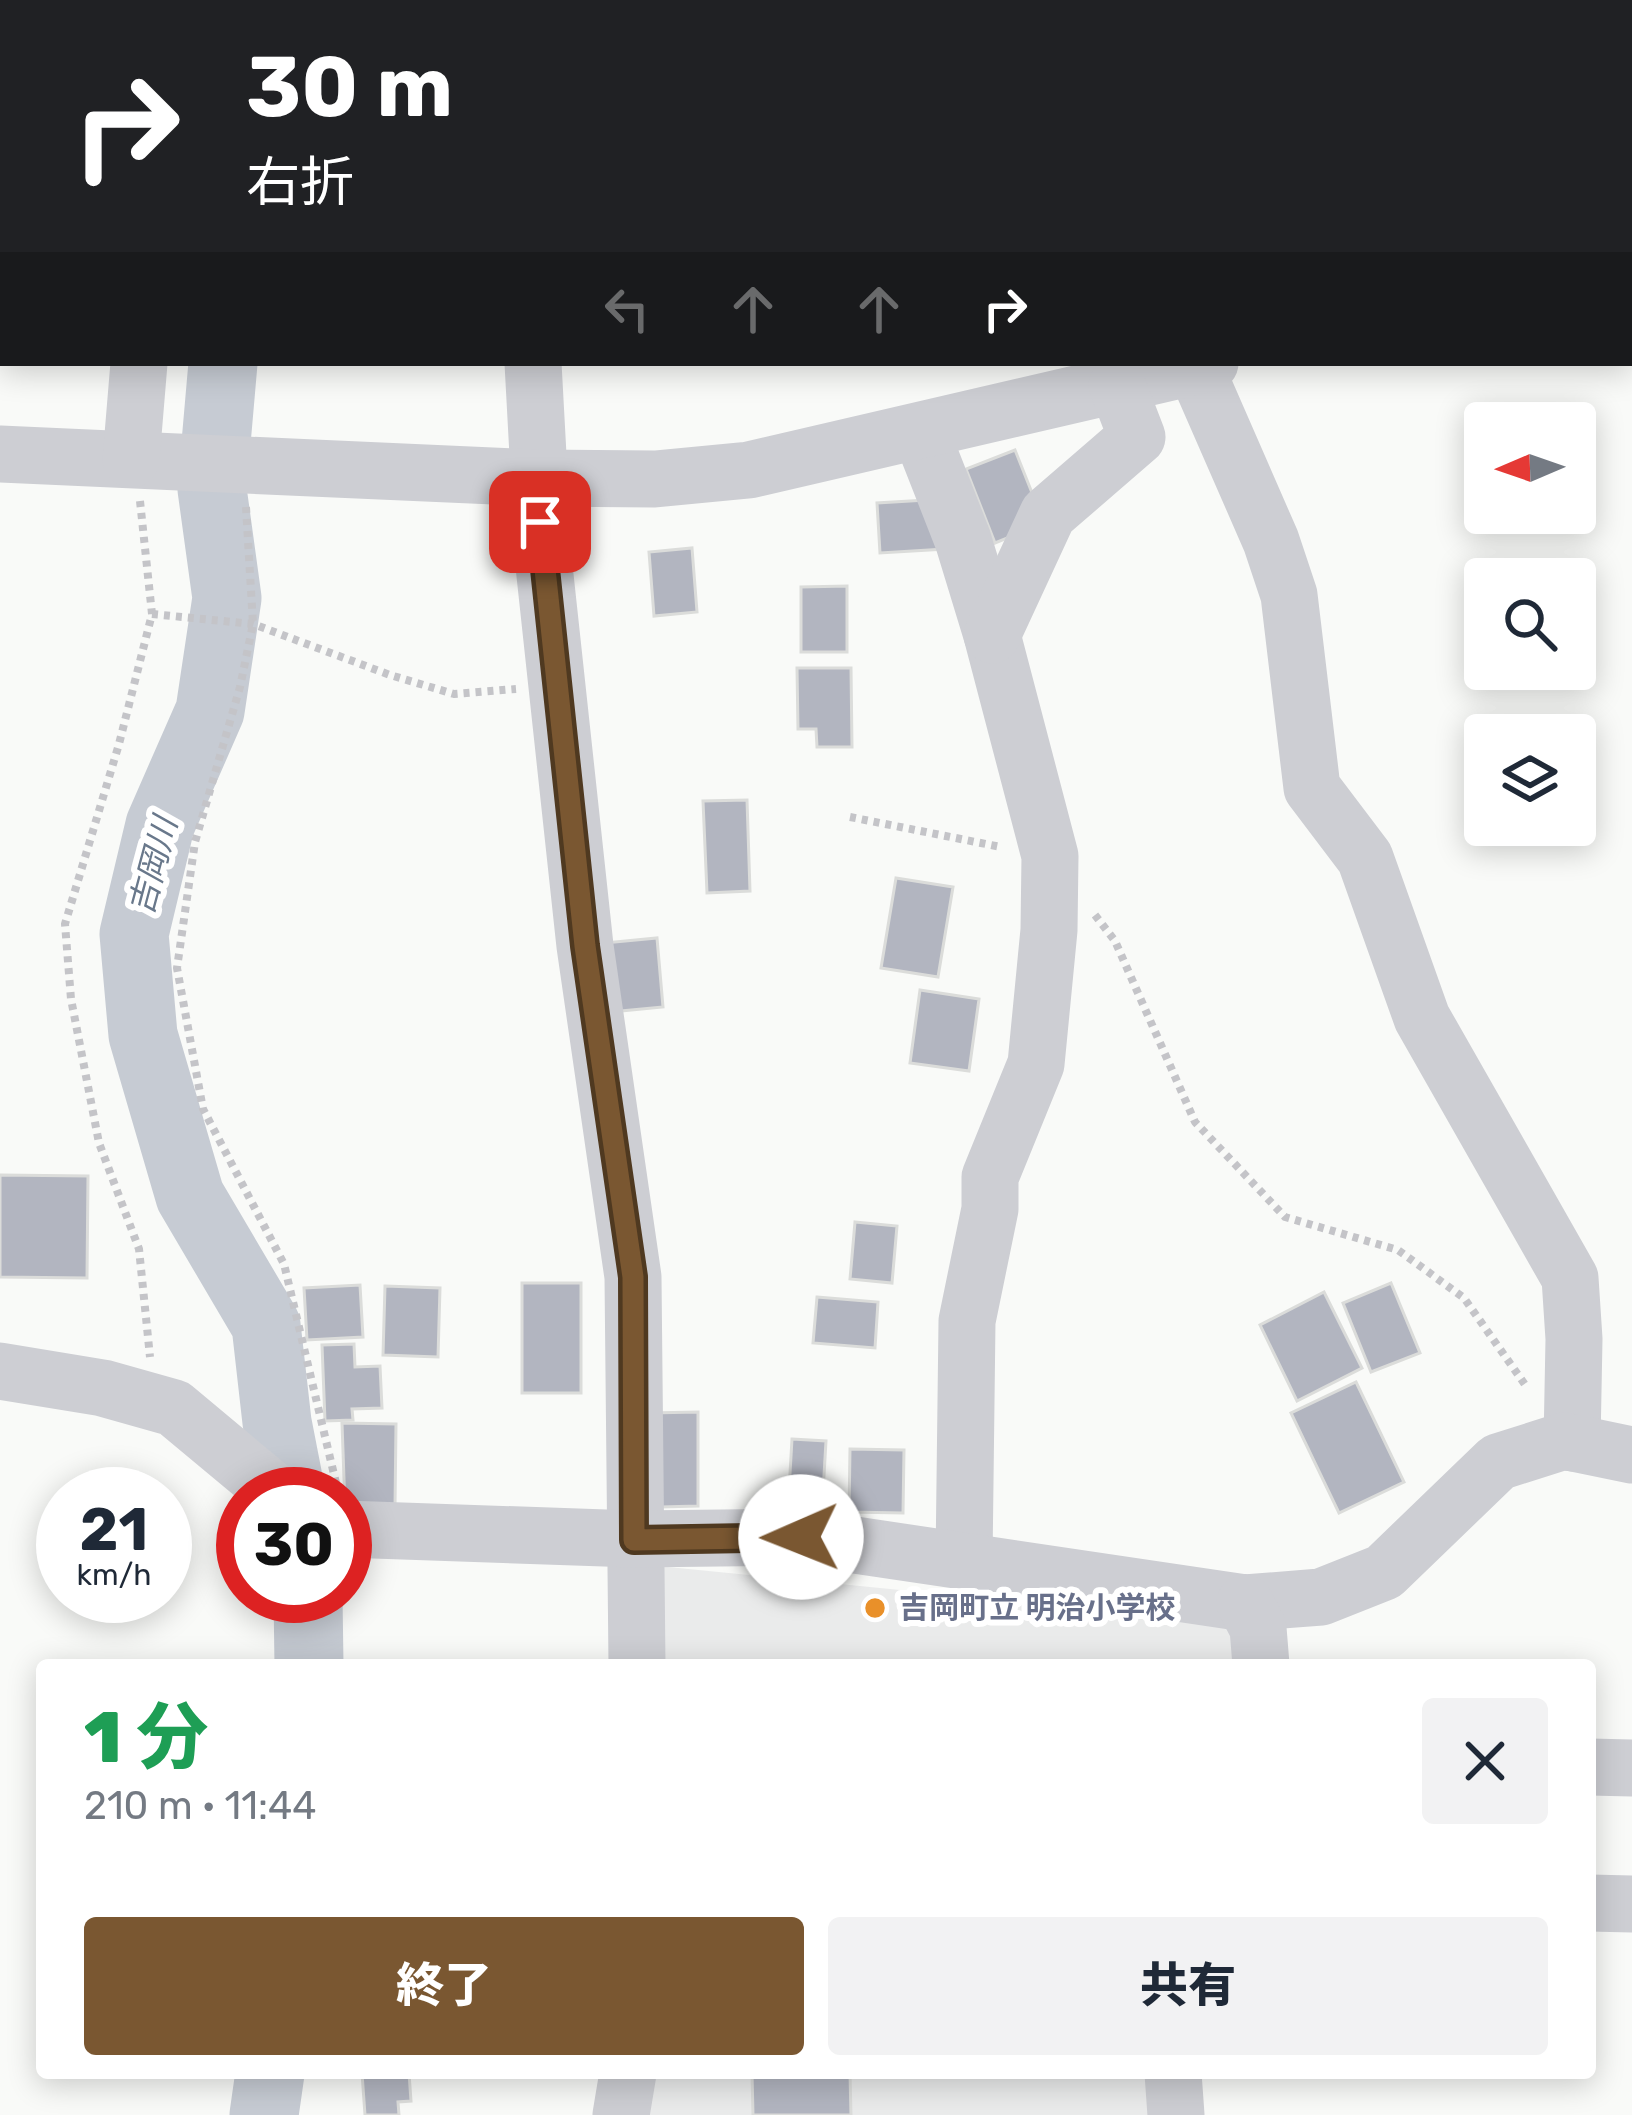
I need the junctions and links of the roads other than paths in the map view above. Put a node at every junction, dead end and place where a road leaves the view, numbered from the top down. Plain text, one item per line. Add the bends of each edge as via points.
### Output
1 (139, 366) edge
2 (532, 366) edge
3 (1199, 366) edge
4 (1203, 366) edge
5 (1020, 385) edge
6 (1118, 385) junction
7 (921, 433) junction
8 (0, 454) edge
9 (147, 460) junction
10 (537, 478) junction
11 (992, 635) junction
12 (0, 1371) edge
13 (1568, 1442) junction
14 (1632, 1455) edge
15 (245, 1467) edge
16 (372, 1530) edge
17 (634, 1540) junction
18 (964, 1562) junction
19 (1245, 1603) junction
20 (637, 1659) edge
21 (1261, 1659) edge
22 (1596, 1767) edge
23 (1632, 1768) edge
24 (1596, 1903) edge
25 (1632, 1904) edge
26 (627, 2079) edge
27 (1173, 2079) edge
28 (621, 2115) edge
29 (1176, 2115) edge

1 - 9 street
2 - 10 street
3 - 6 street
4 - 13 street via 1289,595 1312,788 1365,858 1422,1018 1570,1278
5 - 6 street
5 - 7 street
6 - 11 street via 1138,436 1048,514
7 - 10 street via 749,470
7 - 11 street
8 - 9 street
9 - 10 street
10 - 17 street via 585,946 633,1277
11 - 18 street via 1050,856 1049,930 1036,1064 991,1177 967,1321
12 - 15 street via 174,1408
13 - 14 street
13 - 19 street via 1498,1462 1384,1572 1321,1597
16 - 17 street
17 - 18 street via 801,1537
17 - 20 street
18 - 19 street
19 - 21 street
22 - 23 street
24 - 25 street
26 - 28 street
27 - 29 street

